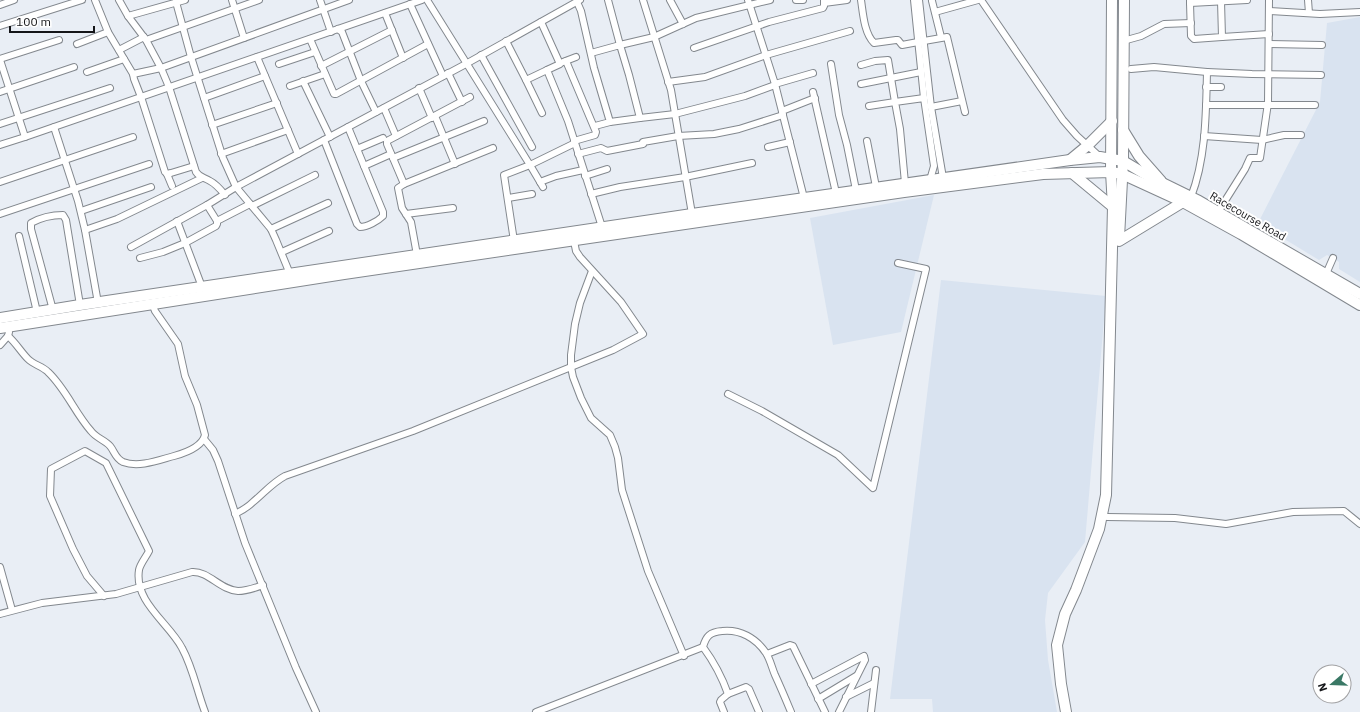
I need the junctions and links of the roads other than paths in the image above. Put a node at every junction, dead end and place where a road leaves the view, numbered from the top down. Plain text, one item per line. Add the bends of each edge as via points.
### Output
1 (14, 0) edge
2 (82, 0) edge
3 (95, 0) edge
4 (119, 0) edge
5 (154, 0) edge
6 (185, 0) edge
7 (232, 0) edge
8 (259, 0) edge
9 (320, 0) edge
10 (349, 0) edge
11 (422, 0) edge
12 (426, 0) edge
13 (608, 0) edge
14 (643, 0) edge
15 (670, 0) edge
16 (767, 0) edge
17 (770, 0) edge
18 (796, 0) edge
19 (803, 0) edge
20 (847, 0) edge
21 (861, 0) edge
22 (914, 0) edge
23 (919, 0) edge
24 (979, 0) edge
25 (1112, 0) edge
26 (1124, 0) edge
27 (1248, 0) edge
28 (1269, 0) edge
29 (1308, 0) edge
30 (578, 1) edge
31 (824, 1) edge
32 (932, 1) dead end
33 (1221, 1) junction
34 (176, 2) junction
35 (749, 2) edge
36 (1190, 2) edge
37 (3, 3) edge
38 (410, 4) junction
39 (158, 7) junction
40 (235, 9) junction
41 (324, 10) junction
42 (1269, 11) junction
43 (935, 12) junction
44 (1360, 12) edge
45 (385, 13) junction
46 (1309, 13) junction
47 (128, 16) junction
48 (541, 22) junction
49 (1191, 23) junction
50 (683, 24) junction
51 (0, 26) edge
52 (182, 26) junction
53 (756, 26) junction
54 (338, 29) junction
55 (392, 30) junction
56 (850, 31) dead end
57 (108, 32) junction
58 (331, 32) junction
59 (1269, 34) junction
60 (654, 37) junction
61 (941, 37) junction
62 (1222, 37) junction
63 (145, 38) junction
64 (244, 38) junction
65 (310, 39) junction
66 (921, 39) junction
67 (59, 40) dead end
68 (506, 41) junction
69 (1123, 41) junction
70 (77, 44) dead end
71 (428, 44) junction
72 (1269, 44) junction
73 (1322, 45) dead end
74 (620, 46) junction
75 (694, 48) dead end
76 (119, 50) junction
77 (316, 52) junction
78 (350, 52) junction
79 (591, 53) junction
80 (481, 55) junction
81 (766, 55) junction
82 (191, 57) junction
83 (257, 57) junction
84 (576, 57) dead end
85 (404, 58) junction
86 (124, 59) junction
87 (0, 60) edge
88 (563, 62) junction
89 (467, 63) junction
90 (279, 64) dead end
91 (831, 64) dead end
92 (861, 65) dead end
93 (321, 66) junction
94 (74, 67) dead end
95 (161, 68) junction
96 (1131, 68) dead end
97 (547, 70) junction
98 (87, 72) dead end
99 (921, 72) junction
100 (1207, 72) junction
101 (813, 73) dead end
102 (133, 74) junction
103 (325, 74) junction
104 (445, 74) junction
105 (1268, 74) junction
106 (1321, 75) dead end
107 (265, 76) junction
108 (198, 78) junction
109 (890, 78) junction
110 (526, 80) junction
111 (304, 81) junction
112 (361, 81) junction
113 (668, 82) junction
114 (861, 84) dead end
115 (775, 85) junction
116 (290, 86) dead end
117 (169, 87) junction
118 (1206, 87) junction
119 (1221, 87) dead end
120 (110, 88) dead end
121 (419, 88) junction
122 (10, 89) junction
123 (0, 92) edge
124 (141, 97) junction
125 (470, 97) dead end
126 (204, 98) junction
127 (924, 98) junction
128 (962, 101) junction
129 (462, 102) junction
130 (895, 102) junction
131 (277, 103) junction
132 (1206, 105) junction
133 (1268, 105) junction
134 (1315, 105) dead end
135 (868, 106) dead end
136 (931, 107) junction
137 (384, 108) junction
138 (376, 112) junction
139 (965, 112) dead end
140 (542, 113) dead end
141 (675, 114) junction
142 (783, 115) junction
143 (433, 117) junction
144 (20, 118) junction
145 (640, 118) junction
146 (484, 121) dead end
147 (1112, 121) junction
148 (610, 122) junction
149 (0, 124) edge
150 (212, 125) junction
151 (595, 126) junction
152 (54, 127) junction
153 (348, 127) junction
154 (288, 130) junction
155 (1123, 130) junction
156 (1301, 135) dead end
157 (396, 136) junction
158 (678, 136) junction
159 (1204, 136) junction
160 (25, 137) junction
161 (133, 138) dead end
162 (327, 138) junction
163 (383, 138) dead end
164 (444, 138) junction
165 (868, 140) dead end
166 (1262, 140) junction
167 (574, 142) junction
168 (790, 142) junction
169 (0, 145) edge
170 (1087, 146) junction
171 (532, 147) dead end
172 (768, 147) dead end
173 (493, 148) dead end
174 (357, 149) junction
175 (221, 154) junction
176 (298, 154) junction
177 (578, 154) junction
178 (392, 156) junction
179 (1100, 157) junction
180 (1111, 158) junction
181 (65, 160) junction
182 (1070, 160) junction
183 (1123, 161) junction
184 (752, 163) dead end
185 (149, 164) dead end
186 (454, 164) junction
187 (530, 165) junction
188 (194, 166) junction
189 (364, 166) junction
190 (607, 169) dead end
191 (1111, 172) junction
192 (584, 173) junction
193 (1072, 173) junction
194 (168, 174) junction
195 (1122, 174) junction
196 (315, 175) dead end
197 (686, 177) junction
198 (202, 178) junction
199 (943, 178) junction
200 (930, 180) junction
201 (0, 182) edge
202 (905, 183) junction
203 (404, 184) junction
204 (1164, 184) junction
205 (172, 186) dead end
206 (151, 187) dead end
207 (876, 187) junction
208 (236, 188) junction
209 (75, 190) junction
210 (856, 190) junction
211 (836, 193) junction
212 (532, 194) dead end
213 (591, 194) junction
214 (225, 195) junction
215 (508, 198) junction
216 (804, 198) junction
217 (1187, 200) junction
218 (328, 203) dead end
219 (251, 205) junction
220 (207, 206) junction
221 (1113, 207) junction
222 (453, 208) dead end
223 (81, 211) junction
224 (1218, 212) junction
225 (0, 214) edge
226 (406, 214) junction
227 (692, 214) junction
228 (217, 221) junction
229 (177, 222) junction
230 (602, 227) junction
231 (271, 229) junction
232 (85, 230) junction
233 (329, 231) dead end
234 (19, 236) dead end
235 (514, 241) junction
236 (574, 241) junction
237 (1118, 241) junction
238 (185, 243) junction
239 (130, 247) dead end
240 (282, 252) junction
241 (417, 255) junction
242 (140, 258) dead end
243 (1333, 258) dead end
244 (898, 263) dead end
245 (592, 272) junction
246 (290, 274) junction
247 (1326, 274) junction
248 (202, 287) junction
249 (1360, 294) edge
250 (98, 303) junction
251 (152, 303) junction
252 (80, 305) junction
253 (1360, 305) edge
254 (53, 310) junction
255 (37, 312) junction
256 (0, 318) edge
257 (5, 330) edge
258 (0, 345) edge
259 (571, 367) junction
260 (728, 394) dead end
261 (204, 439) junction
262 (235, 514) junction
263 (1107, 517) junction
264 (1360, 524) edge
265 (0, 567) edge
266 (263, 585) junction
267 (140, 587) junction
268 (104, 596) junction
269 (12, 610) junction
270 (0, 614) edge
271 (703, 647) junction
272 (767, 654) junction
273 (684, 656) junction
274 (876, 670) dead end
275 (857, 676) junction
276 (811, 684) junction
277 (874, 684) junction
278 (728, 694) junction
279 (846, 697) junction
280 (818, 699) junction
281 (205, 712) edge
282 (316, 712) edge
283 (536, 712) edge
284 (724, 712) edge
285 (759, 712) edge
286 (791, 712) edge
287 (825, 712) edge
288 (839, 712) edge
289 (871, 712) edge
290 (1066, 712) edge
291 (1071, 712) edge

1 - 37 street
2 - 51 street
3 - 57 street
4 - 47 street
5 - 39 street
6 - 34 street
7 - 40 street
8 - 40 street
9 - 41 street
10 - 41 street
11 - 38 street
12 - 89 street
13 - 74 street
14 - 60 street
15 - 50 street
16 - 17 street
16 - 35 street
18 - 19 street
20 - 31 street
21 - 66 street via 867,30 874,43 898,40 902,45
22 - 66 street
23 - 66 street
24 - 43 street
24 - 170 street via 1063,120
25 - 147 main road
26 - 69 main road
27 - 33 street
28 - 42 street
29 - 46 street
30 - 48 street
30 - 79 street
31 - 53 street via 823,8
32 - 43 street
33 - 36 street
33 - 62 street
34 - 39 street
34 - 52 street
35 - 50 street
35 - 53 street
36 - 49 street
38 - 45 street
38 - 71 street
39 - 47 street
40 - 52 street
40 - 64 street
41 - 58 street
41 - 64 street
42 - 46 street
42 - 59 street
43 - 61 street
44 - 46 street
45 - 54 street
45 - 55 street
47 - 63 street
48 - 68 street
48 - 88 street
49 - 62 street via 1194,39
49 - 69 street via 1164,24 1141,36
50 - 60 street
52 - 63 street
52 - 82 street
53 - 75 street
53 - 81 street
54 - 58 street
54 - 78 street via 342,32
55 - 78 street
55 - 85 street
56 - 81 street
57 - 70 street
57 - 76 street
58 - 65 street
59 - 62 street
59 - 72 street
60 - 74 street
60 - 113 street
61 - 66 street
61 - 128 street via 945,36 948,39
63 - 76 street
63 - 95 street
64 - 82 street
65 - 77 street
65 - 83 street
66 - 99 street
66 - 136 street
67 - 87 street
68 - 80 street
68 - 110 street
69 - 155 main road
71 - 85 street
71 - 104 street
72 - 73 street
72 - 105 street
74 - 79 street
74 - 145 street
76 - 86 street
77 - 90 street
77 - 93 street
78 - 93 street
78 - 112 street
79 - 148 street
80 - 89 street
80 - 171 street
81 - 113 street via 705,77
81 - 115 street
82 - 95 street
82 - 108 street
83 - 107 street
83 - 108 street
84 - 88 street
85 - 112 street
86 - 98 street
86 - 102 street
87 - 122 street
88 - 97 street
88 - 151 street
89 - 104 street
89 - 187 street
91 - 210 street via 839,115
92 - 109 street via 888,60
93 - 103 street
94 - 122 street
95 - 102 street
95 - 117 street
96 - 100 street via 1154,66
97 - 110 street
97 - 167 street
99 - 109 street
99 - 127 street
100 - 105 street
100 - 118 street
101 - 115 street
102 - 124 street
103 - 111 street
103 - 112 street via 334,94
104 - 121 street
104 - 129 street
105 - 106 street
105 - 133 street
107 - 126 street
107 - 131 street
108 - 117 street
108 - 126 street
109 - 114 street
109 - 130 street
110 - 140 street
111 - 116 street
111 - 162 street
112 - 138 street
113 - 141 street
115 - 141 street via 745,96
115 - 142 street
117 - 124 street
117 - 188 street
118 - 119 street
118 - 132 street
120 - 144 street
121 - 137 street
121 - 143 street
122 - 123 street
122 - 144 street
124 - 152 street
124 - 194 street via 165,172
125 - 129 street
126 - 150 street
127 - 130 street
127 - 200 street via 934,166
128 - 136 street
128 - 139 street
129 - 143 street
130 - 135 street
130 - 202 street
131 - 150 street
131 - 154 street
132 - 133 street
132 - 159 street
133 - 134 street
133 - 166 street
136 - 199 street
137 - 138 street
137 - 157 street
138 - 153 street
141 - 145 street
141 - 158 street
142 - 158 street via 740,129 714,134
142 - 168 street
142 - 211 street via 782,111 814,95
143 - 157 street
143 - 164 street
144 - 149 street
144 - 160 street
145 - 148 street
146 - 164 street
147 - 170 main road
147 - 180 main road
148 - 151 street
150 - 175 street
151 - 167 street via 595,135
152 - 160 street
152 - 181 street
153 - 162 street
153 - 174 street
154 - 175 street
154 - 176 street
155 - 183 main road
155 - 204 main road via 1139,156
156 - 166 street via 1284,135
157 - 178 street via 387,141
158 - 177 street via 606,151 601,148
158 - 197 street
159 - 166 street
159 - 217 street via 1197,182
160 - 169 street
161 - 181 street
162 - 176 street
162 - 189 street via 360,227 383,216
163 - 174 street
164 - 178 street
164 - 186 street
165 - 207 street
166 - 224 street via 1260,158 1250,158
167 - 177 street
167 - 187 street
168 - 172 street
168 - 216 street
170 - 179 street
170 - 182 main road
173 - 186 street
174 - 189 street
175 - 208 street
176 - 208 street
177 - 192 street
178 - 189 street
178 - 203 street
179 - 180 main road, Racecourse Road
179 - 182 main road, Racecourse Road
180 - 183 main road, Racecourse Road
180 - 191 main road
181 - 201 street
181 - 209 street
182 - 199 main road, Racecourse Road
183 - 195 main road
183 - 204 main road, Racecourse Road
184 - 197 street
185 - 209 street
186 - 203 street
187 - 192 street via 541,184 556,176
187 - 215 street via 504,175
188 - 194 street
188 - 198 street via 198,176
190 - 192 street
191 - 193 main road, Racecourse Road
191 - 195 main road, Racecourse Road
191 - 221 main road
192 - 213 street
193 - 221 main road
193 - 236 main road, Racecourse Road via 1043,174 904,192
194 - 205 street
195 - 217 main road, Racecourse Road
195 - 237 main road
196 - 219 street
197 - 213 street
197 - 227 street
198 - 214 street via 211,181
198 - 232 street via 113,221
199 - 200 main road, Racecourse Road
200 - 202 main road, Racecourse Road
202 - 207 main road, Racecourse Road
203 - 226 street via 398,188 398,192
204 - 217 main road, Racecourse Road
206 - 223 street
207 - 210 main road, Racecourse Road
208 - 214 street
208 - 219 street
209 - 223 street
209 - 225 street
210 - 211 main road, Racecourse Road
211 - 216 main road, Racecourse Road
212 - 215 street
213 - 230 street
214 - 220 street
215 - 235 street
216 - 227 main road, Racecourse Road
217 - 224 main road, Racecourse Road
217 - 237 main road
217 - 253 main road, Racecourse Road
218 - 231 street
219 - 228 street
219 - 231 street
220 - 228 street
220 - 229 street
221 - 290 main road via 1106,495 1099,529 1065,614 1057,645
222 - 226 street
223 - 232 street
224 - 247 main road, Racecourse Road
226 - 241 street via 411,222
227 - 230 main road, Racecourse Road
228 - 238 street via 216,226
229 - 238 street
229 - 239 street
230 - 235 main road, Racecourse Road
231 - 240 street
232 - 250 street
233 - 240 street
234 - 255 street
235 - 241 main road, Racecourse Road
236 - 245 street via 576,251
236 - 251 main road, Racecourse Road
237 - 263 main road via 1113,433
238 - 242 street
238 - 248 street
240 - 246 street
241 - 246 main road, Racecourse Road
243 - 247 street
244 - 260 street via 926,270 873,488 838,456
245 - 259 street via 580,303
245 - 259 street via 621,302 643,334 613,350
246 - 248 main road, Racecourse Road
247 - 249 main road, Racecourse Road
248 - 250 main road, Racecourse Road
250 - 252 main road, Racecourse Road
251 - 257 main road, Racecourse Road
251 - 261 street via 178,344 185,376 201,416
252 - 254 main road, Racecourse Road
252 - 254 street via 66,220 63,215 57,215 31,223
254 - 255 main road, Racecourse Road
255 - 256 main road, Racecourse Road
257 - 258 street
257 - 261 street via 29,360 48,372 90,431 110,446 116,457 122,461 139,464 178,455
259 - 262 street via 413,431 285,476 276,481 252,504
259 - 273 street via 585,407 592,418 610,435 615,447 622,490 645,564
261 - 262 street via 218,461
262 - 266 street
263 - 264 street via 1175,518 1226,524 1293,512 1344,510
263 - 291 main road via 1064,634 1063,666
265 - 269 street
266 - 267 street via 243,591 230,590 198,572 185,573
266 - 282 street
267 - 268 street
267 - 268 street via 139,570 149,551 106,463 85,451 51,469 50,496 72,549 87,576
267 - 281 street via 146,602 176,637 183,650
268 - 269 street via 42,603
269 - 270 street
271 - 272 street via 706,638 712,633 732,631 754,639
271 - 273 street
271 - 278 street via 724,682
272 - 276 street via 790,645 794,646
272 - 286 street
273 - 283 street
274 - 277 street
275 - 276 street via 865,660 864,656
275 - 279 street
275 - 280 street
276 - 280 street
277 - 279 street
277 - 289 street
278 - 284 street via 720,702
278 - 285 street via 746,687
279 - 288 street
280 - 287 street

